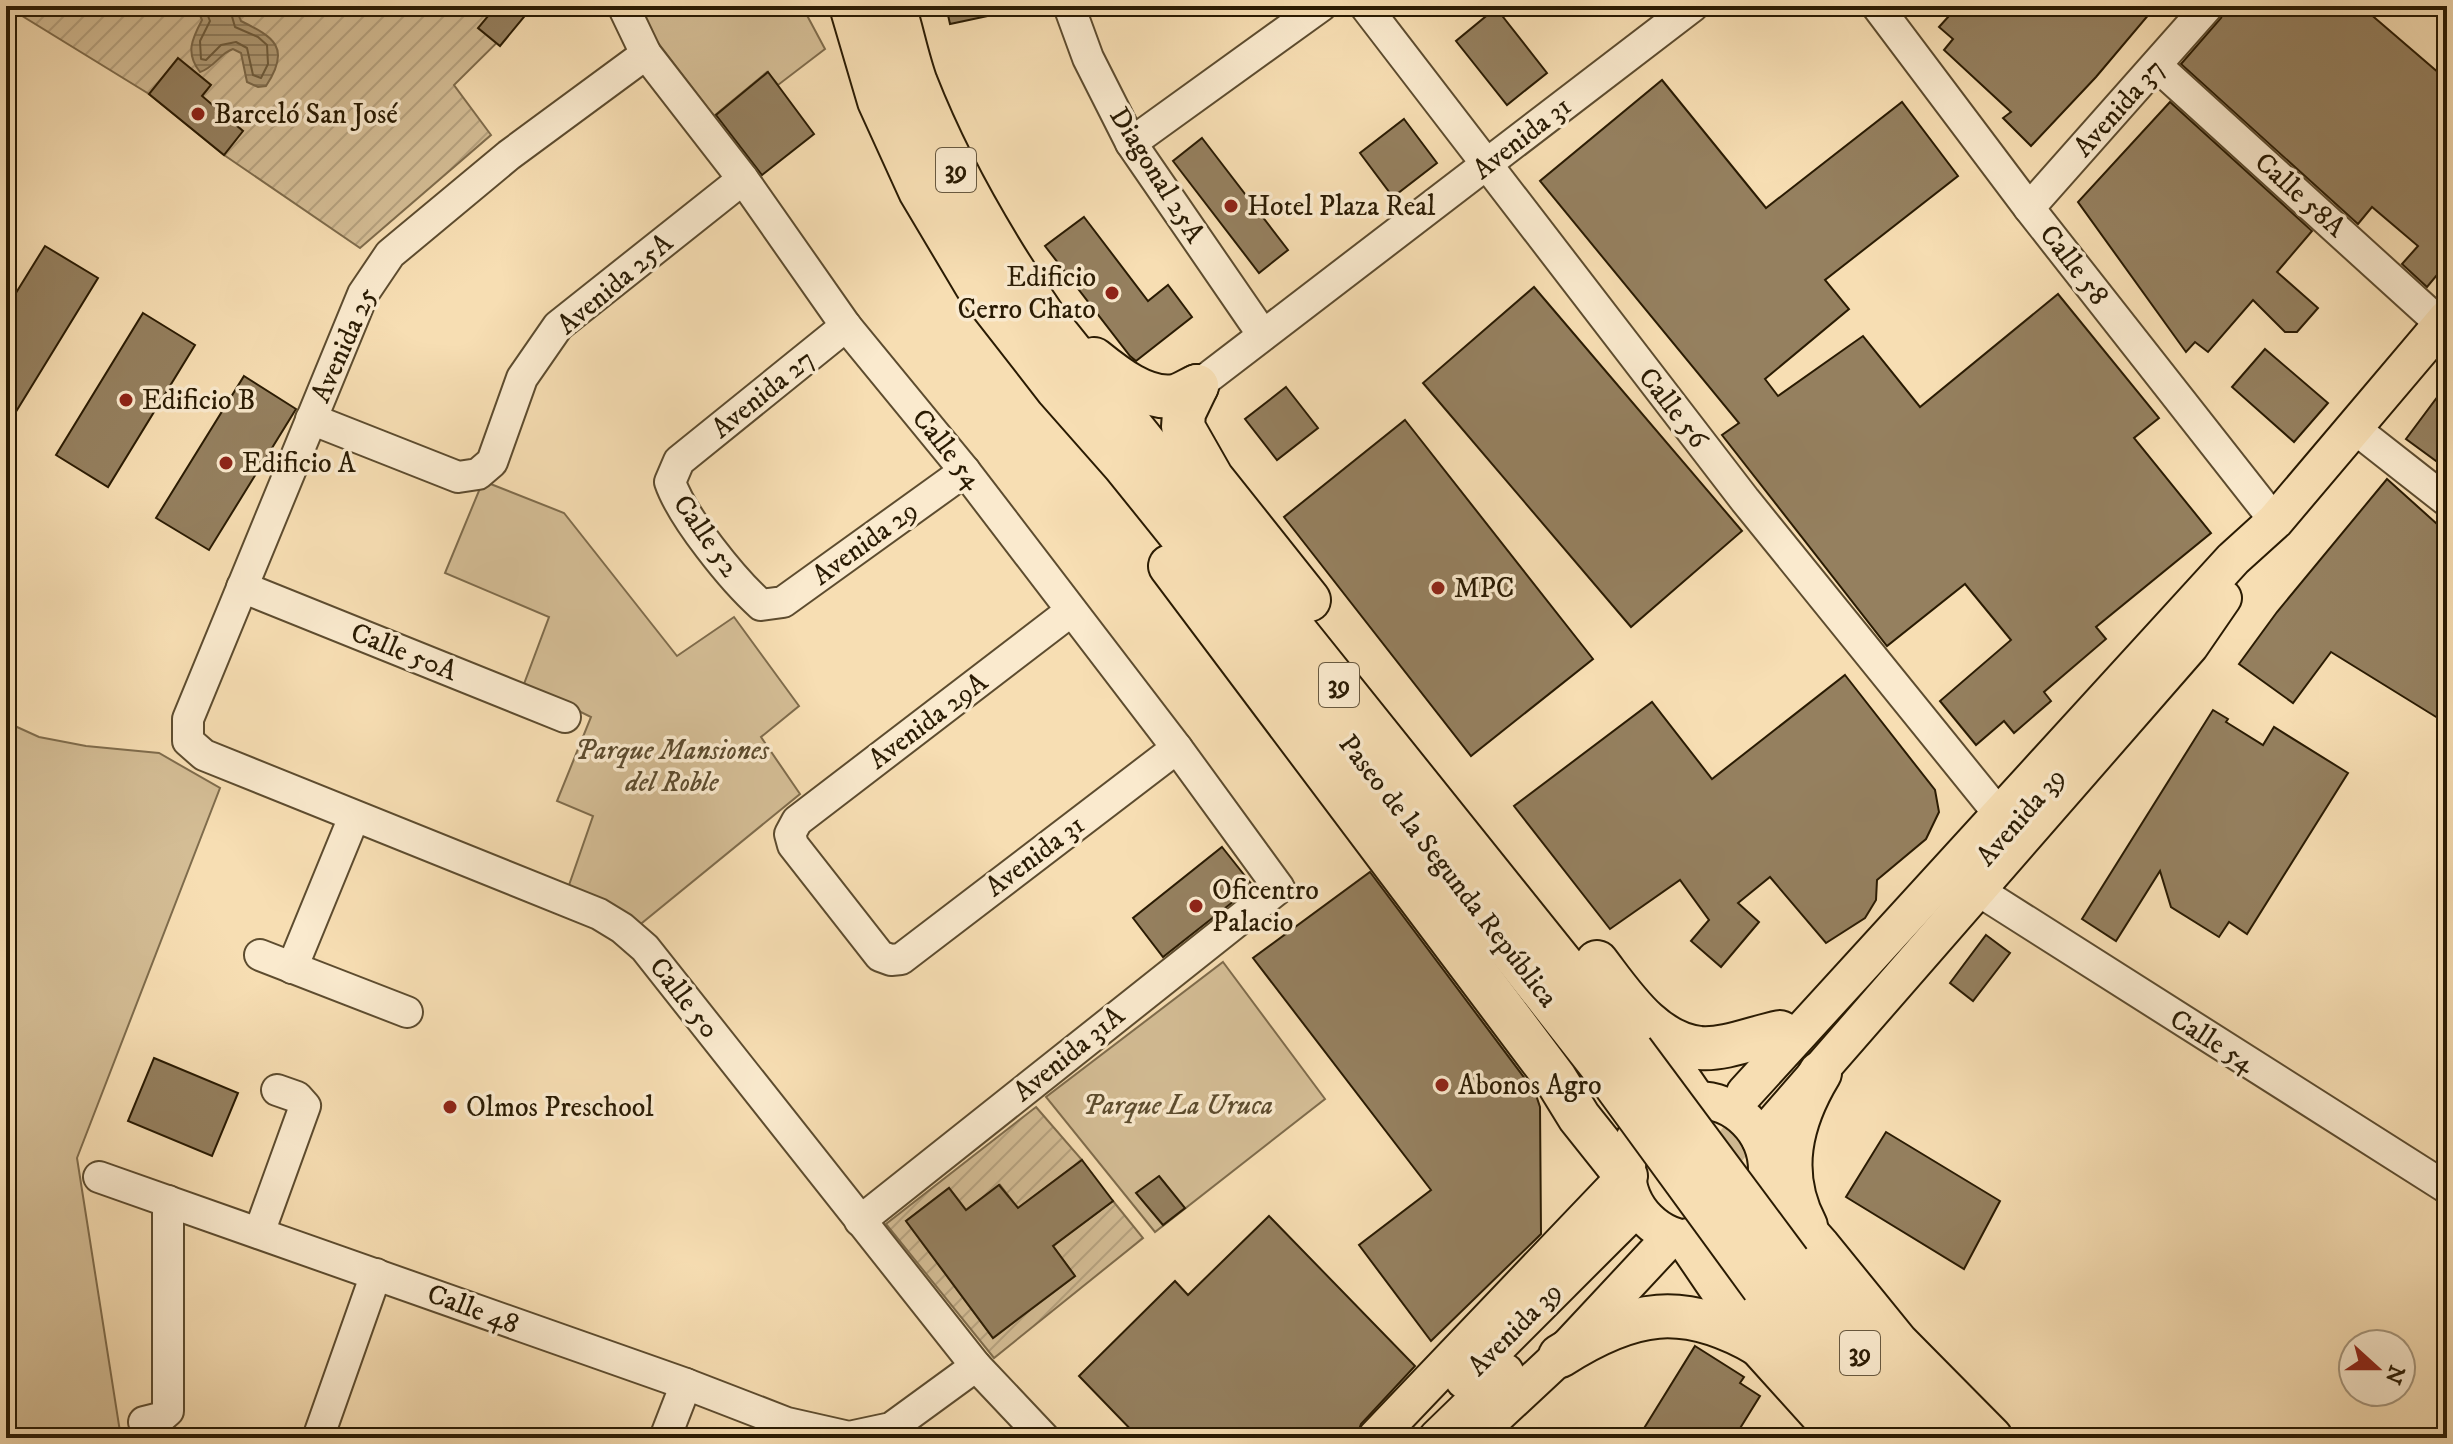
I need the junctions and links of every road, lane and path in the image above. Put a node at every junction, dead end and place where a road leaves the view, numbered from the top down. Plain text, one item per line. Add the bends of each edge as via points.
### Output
1 (623, 6) edge
2 (821, 6) edge
3 (851, 6) edge
4 (894, 6) edge
5 (1069, 6) edge
6 (1321, 6) edge
7 (1365, 6) edge
8 (1693, 6) edge
9 (1877, 6) edge
10 (2208, 6) edge
11 (646, 54) junction
12 (2157, 66) junction
13 (879, 101) junction
14 (1131, 143) junction
15 (1486, 166) junction
16 (743, 179) junction
17 (2029, 208) junction
18 (976, 285) junction
19 (1046, 320) junction
20 (2444, 321) edge
21 (846, 326) junction
22 (1263, 335) junction
23 (1091, 374) junction
24 (1197, 386) junction
25 (311, 419) junction
26 (2354, 428) junction
27 (679, 461) joint
28 (965, 471) junction
29 (1212, 478) junction
30 (2447, 501) edge
31 (2275, 521) junction
32 (2242, 558) junction
33 (242, 587) junction
34 (761, 605) joint
35 (1071, 611) junction
36 (565, 717) dead end
37 (188, 741) joint
38 (1177, 748) junction
39 (1991, 804) junction
40 (354, 817) junction
41 (1279, 888) joint
42 (1979, 891) junction
43 (260, 955) dead end
44 (891, 960) joint
45 (292, 968) junction
46 (1617, 988) junction
47 (407, 1012) dead end
48 (1780, 1032) junction
49 (1619, 1062) junction
50 (1820, 1073) junction
51 (277, 1090) dead end
52 (1735, 1108) junction
53 (1626, 1176) junction
54 (99, 1177) dead end
55 (1765, 1186) junction
56 (2447, 1188) edge
57 (168, 1201) junction
58 (860, 1221) junction
59 (259, 1233) junction
60 (1656, 1234) junction
61 (1790, 1265) junction
62 (376, 1274) junction
63 (1760, 1346) junction
64 (1560, 1356) junction
65 (976, 1366) junction
66 (686, 1384) junction
67 (144, 1422) dead end
68 (849, 1437) edge
69 (318, 1438) edge
70 (665, 1438) edge
71 (1044, 1438) edge
72 (1376, 1438) edge
73 (1407, 1438) edge
74 (1437, 1438) edge
75 (1472, 1438) edge
76 (1843, 1438) edge
77 (1896, 1438) edge
78 (1938, 1438) edge
79 (1991, 1438) edge

1 - 11 street, Calle 54
2 - 13 highway
3 - 13 highway, Paseo de la Segunda República / 39
4 - 19 highway, Paseo de la Segunda República / 39 via 916,82 950,158 1006,261
5 - 14 street, Diagonal 25A via 1088,58
6 - 14 street
7 - 15 street, Calle 56
8 - 15 street, Avenida 31
9 - 17 street, Calle 58
10 - 12 street, Avenida 37
11 - 16 street, Calle 54
11 - 25 street, Avenida 25 via 509,155 390,254 363,294
12 - 17 street, Avenida 37
12 - 20 street, Calle 58A
13 - 18 highway, Paseo de la Segunda República / 39 via 920,191
14 - 22 street, Diagonal 25A
15 - 22 street, Avenida 31
15 - 39 street, Calle 56 via 1745,500
16 - 21 street, Calle 54
16 - 25 street, Avenida 25A via 558,326 522,378 492,462 478,474 458,477
17 - 31 street, Calle 58
18 - 49 highway, Paseo de la Segunda República / 39 via 1313,700
18 - 53 highway via 1050,405
19 - 23 highway, Paseo de la Segunda República / 39
19 - 24 highway via 1108,371 1143,391 1174,396
20 - 26 main road, Avenida 39
21 - 27 street, Avenida 27
21 - 28 street, Calle 54
22 - 24 street, Avenida 31
23 - 29 highway
23 - 49 highway, Paseo de la Segunda República / 39
24 - 29 highway via 1183,427
25 - 33 street, Avenida 25
26 - 30 street
26 - 31 main road, Avenida 39
27 - 34 street, Calle 52 via 670,482 676,501
28 - 34 street, Avenida 29 via 783,602
28 - 35 street, Calle 54
29 - 46 highway
31 - 32 main road, Avenida 39
32 - 39 main road via 2163,623
32 - 42 main road via 2190,646
32 - 52 main road, Avenida 39
33 - 36 street, Calle 50A
33 - 37 street, Avenida 25 via 188,719
35 - 38 street, Calle 54
35 - 44 street, Avenida 29A via 797,821 790,834 793,845 880,956
37 - 40 street, Calle 50 via 204,755
38 - 41 street, Calle 54
38 - 44 street, Avenida 31 via 901,959
39 - 48 main road
40 - 45 street
40 - 58 street, Calle 50 via 599,914 622,928 645,948
41 - 58 street, Avenida 31A
42 - 50 main road
42 - 56 street, Calle 54
43 - 45 street
45 - 47 street
46 - 48 highway via 1655,1030 1700,1048
46 - 52 highway
48 - 52 main road
49 - 61 highway, Paseo de la Segunda República / 39, bridge
50 - 52 main road
50 - 61 highway via 1793,1131 1790,1163 1804,1221
51 - 59 street via 305,1106
52 - 53 main road via 1677,1102 1655,1112 1628,1151
52 - 55 main road via 1768,1170
53 - 60 main road via 1640,1213
53 - 72 main road
54 - 57 street, Calle 48
55 - 60 main road via 1745,1221 1718,1236
55 - 61 highway
57 - 59 street, Calle 48
57 - 67 street via 168,1411
58 - 65 street, Calle 50
59 - 62 street, Calle 48
60 - 63 highway
60 - 64 main road
60 - 73 main road, Avenida 39
60 - 74 main road, Avenida 39
61 - 77 highway, Paseo de la Segunda República / 39 via 1864,1405
61 - 78 highway, Paseo de la Segunda República / 39 via 1884,1383
61 - 79 highway via 1897,1343
62 - 66 street, Calle 48
62 - 69 street
63 - 64 highway via 1729,1328 1695,1318 1659,1316 1623,1322
63 - 76 highway
64 - 75 main road
65 - 68 street via 891,1428
65 - 71 street, Calle 50
66 - 68 street, Calle 48 via 787,1423
66 - 70 street

